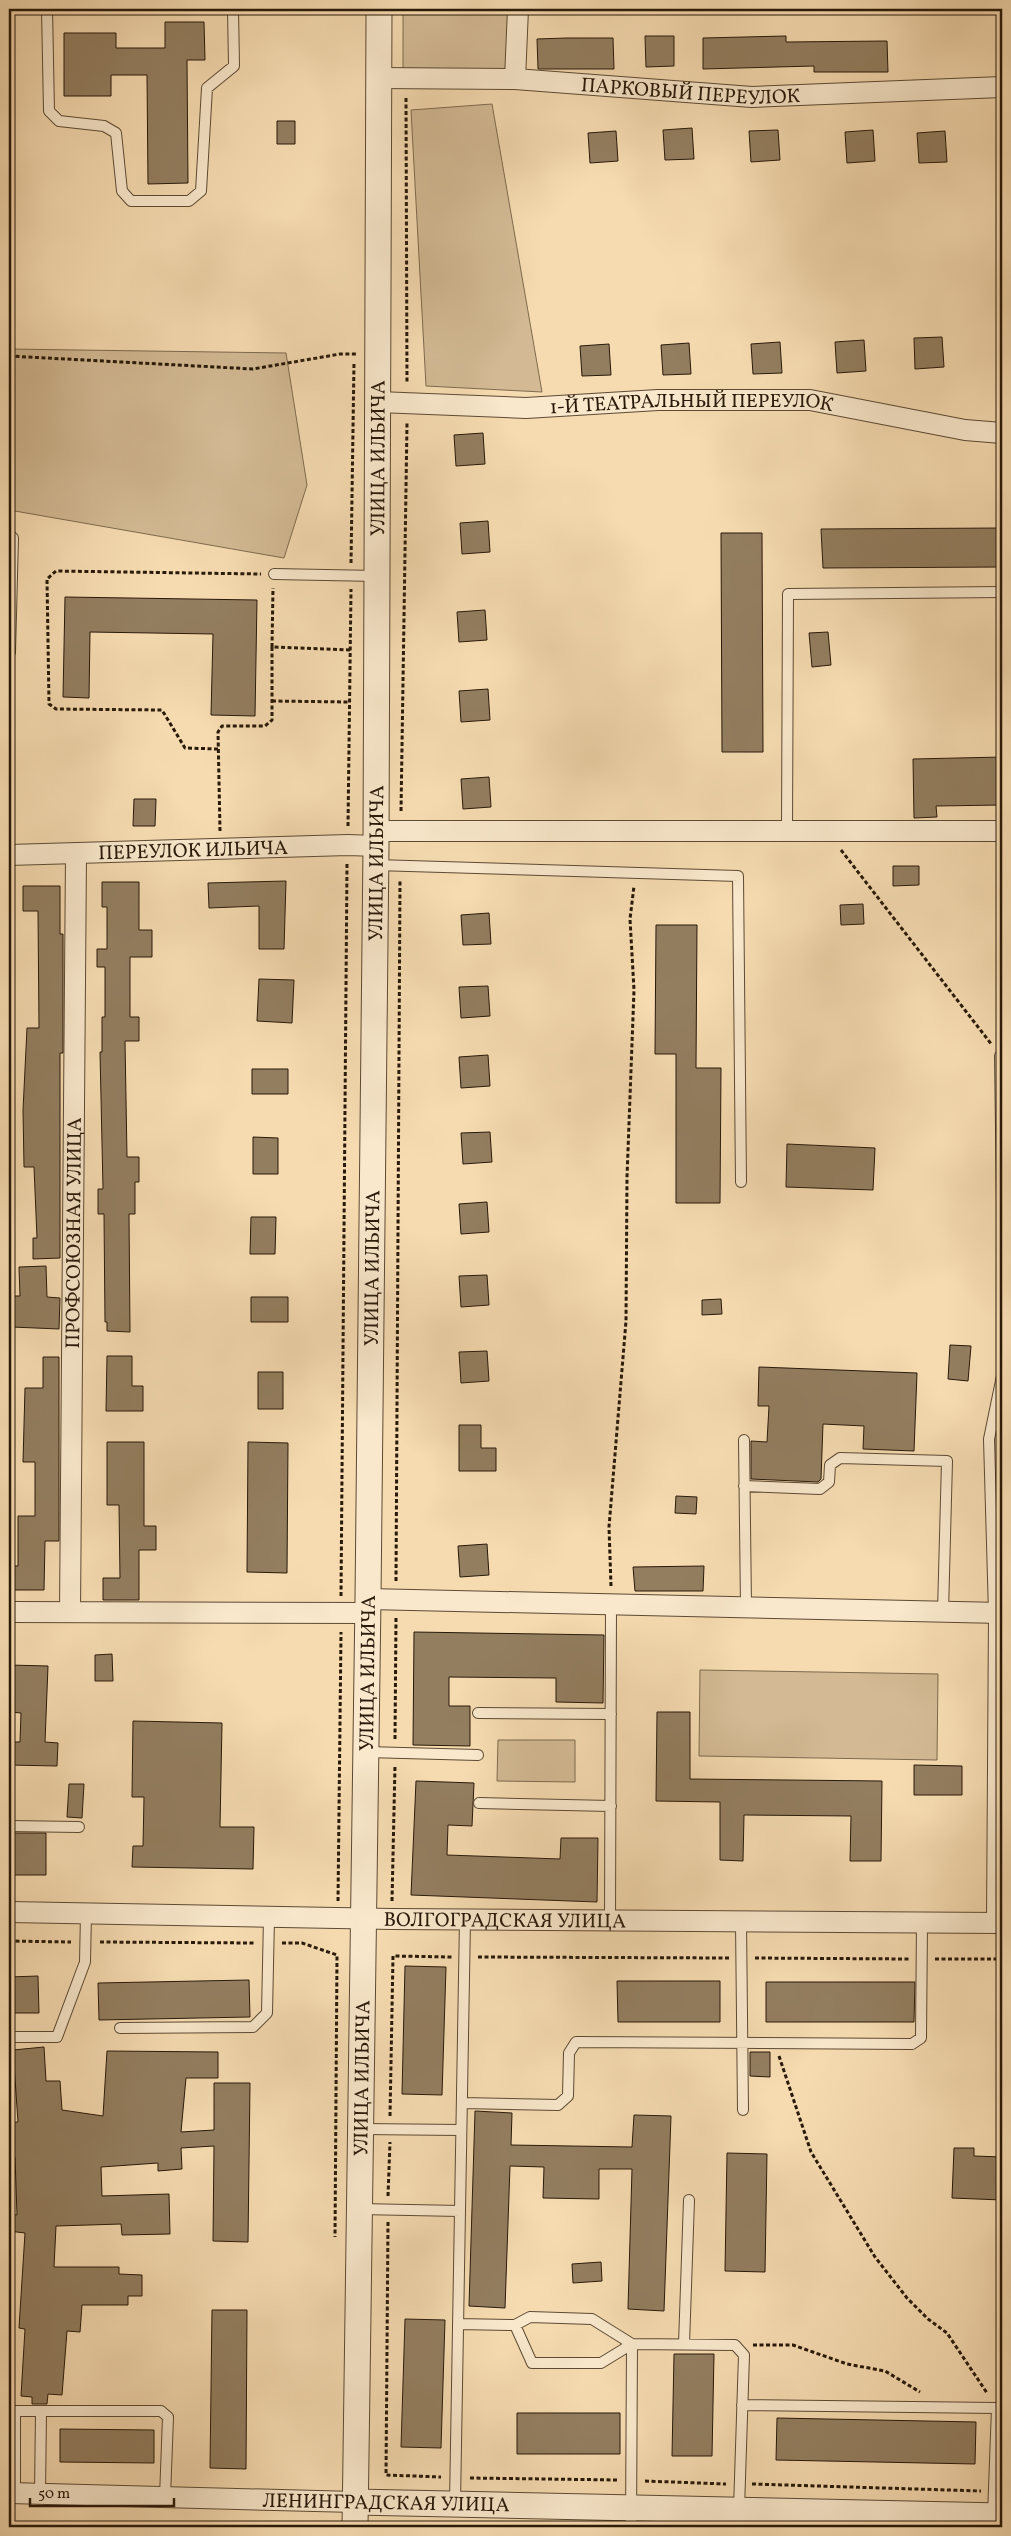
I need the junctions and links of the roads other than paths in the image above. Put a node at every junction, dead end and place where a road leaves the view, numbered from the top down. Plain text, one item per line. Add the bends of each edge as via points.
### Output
1 (47, 9) edge
2 (233, 9) edge
3 (379, 9) edge
4 (518, 9) edge
5 (379, 78) junction
6 (515, 80) junction
7 (1002, 87) edge
8 (378, 402) junction
9 (1002, 433) edge
10 (9, 534) edge
11 (274, 574) road end
12 (377, 576) junction
13 (1002, 592) edge
14 (10, 652) edge
15 (787, 830) junction
16 (1002, 831) edge
17 (375, 847) junction
18 (76, 854) junction
19 (9, 855) edge
20 (1000, 1056) road end
21 (740, 1182) dead end
22 (1002, 1200) edge
23 (1002, 1376) edge
24 (744, 1440) dead end
25 (744, 1486) junction
26 (611, 1604) junction
27 (368, 1606) junction
28 (746, 1607) junction
29 (9, 1612) edge
30 (70, 1612) junction
31 (943, 1612) junction
32 (998, 1613) edge
33 (478, 1712) dead end
34 (611, 1714) junction
35 (998, 1715) edge
36 (366, 1752) junction
37 (478, 1755) dead end
38 (479, 1803) dead end
39 (611, 1806) junction
40 (998, 1809) edge
41 (9, 1826) edge
42 (78, 1827) dead end
43 (9, 1912) edge
44 (86, 1913) junction
45 (269, 1917) junction
46 (363, 1918) junction
47 (465, 1919) junction
48 (610, 1920) junction
49 (741, 1921) junction
50 (922, 1923) junction
51 (997, 1923) edge
52 (120, 2028) dead end
53 (9, 2037) edge
54 (742, 2042) junction
55 (462, 2103) junction
56 (743, 2110) dead end
57 (360, 2128) junction
58 (461, 2130) junction
59 (689, 2200) dead end
60 (359, 2209) junction
61 (460, 2210) junction
62 (458, 2324) junction
63 (515, 2325) junction
64 (632, 2344) junction
65 (684, 2344) junction
66 (742, 2405) junction
67 (999, 2407) edge
68 (12, 2410) edge
69 (42, 2411) junction
70 (12, 2493) edge
71 (40, 2494) junction
72 (165, 2497) junction
73 (355, 2502) junction
74 (455, 2504) junction
75 (739, 2509) junction
76 (998, 2515) edge
77 (631, 2517) edge
78 (922, 2520) edge
79 (355, 2527) edge

1 - 2 lane via 49,111 59,121 104,126 116,133 122,191 131,201 189,201 201,191 207,88 234,66
3 - 5 street, УЛИЦА ИЛЬИЧА
4 - 6 street
5 - 6 street, ПАРКОВЫЙ ПЕРЕУЛОК
5 - 8 street, УЛИЦА ИЛЬИЧА via 366,353
6 - 7 street, ПАРКОВЫЙ ПЕРЕУЛОК via 752,97
8 - 9 street, 1-Й ТЕАТРАЛЬНЫЙ ПЕРЕУЛОК via 526,408 658,400 810,400 965,430
8 - 12 street, УЛИЦА ИЛЬИЧА
10 - 14 lane via 13,538
11 - 12 lane
12 - 17 street, УЛИЦА ИЛЬИЧА
13 - 15 lane via 788,594
15 - 16 street, ПЕРЕУЛОК ИЛЬИЧА
15 - 17 street, ПЕРЕУЛОК ИЛЬИЧА via 401,831
17 - 18 street, ПЕРЕУЛОК ИЛЬИЧА via 348,845
17 - 21 lane via 400,866 738,876
17 - 27 street, УЛИЦА ИЛЬИЧА
18 - 19 street, ПЕРЕУЛОК ИЛЬИЧА
18 - 30 street, ПРОФСОЮЗНАЯ УЛИЦА
20 - 22 lane
23 - 32 lane via 989,1439
24 - 25 lane
25 - 28 lane
25 - 31 lane via 820,1489 828,1482 830,1464 840,1458 947,1461
26 - 27 street via 396,1599
26 - 28 street
26 - 34 lane
27 - 30 street via 341,1613
27 - 36 street, УЛИЦА ИЛЬИЧА
28 - 31 street
29 - 30 street
31 - 32 street
32 - 35 lane
33 - 34 lane
34 - 39 lane
35 - 40 lane
36 - 37 lane
36 - 46 street, УЛИЦА ИЛЬИЧА
38 - 39 lane
39 - 48 lane
40 - 51 lane
41 - 42 lane
43 - 44 street, ВОЛГОГРАДСКАЯ УЛИЦА
44 - 45 street, ВОЛГОГРАДСКАЯ УЛИЦА
44 - 53 lane via 85,1962 57,2037
45 - 46 street, ВОЛГОГРАДСКАЯ УЛИЦА
45 - 52 lane via 267,2013 253,2027
46 - 47 street, ВОЛГОГРАДСКАЯ УЛИЦА
46 - 57 street, УЛИЦА ИЛЬИЧА
47 - 48 street, ВОЛГОГРАДСКАЯ УЛИЦА
47 - 55 lane
48 - 49 street, ВОЛГОГРАДСКАЯ УЛИЦА
49 - 50 street, ВОЛГОГРАДСКАЯ УЛИЦА
49 - 54 lane
50 - 51 street, ВОЛГОГРАДСКАЯ УЛИЦА
50 - 54 lane via 921,2038 912,2044
54 - 55 lane via 576,2042 569,2053 568,2096 558,2106
54 - 56 lane
55 - 58 lane
57 - 58 lane
57 - 60 street, УЛИЦА ИЛЬИЧА
58 - 61 lane
59 - 65 lane
60 - 61 lane
60 - 73 street, УЛИЦА ИЛЬИЧА
61 - 62 lane
62 - 63 lane
62 - 74 lane
63 - 64 lane via 530,2317 592,2319
63 - 64 lane via 532,2363 601,2363
64 - 65 lane
64 - 77 lane
65 - 66 lane via 735,2345 744,2355
66 - 67 lane
66 - 75 lane
67 - 76 lane
68 - 69 lane
68 - 70 lane
69 - 71 lane
69 - 72 lane via 162,2411 168,2417
70 - 71 street, ЛЕНИНГРАДСКАЯ УЛИЦА
71 - 72 street, ЛЕНИНГРАДСКАЯ УЛИЦА
72 - 73 street, ЛЕНИНГРАДСКАЯ УЛИЦА
73 - 74 street, ЛЕНИНГРАДСКАЯ УЛИЦА
73 - 79 street, УЛИЦА ИЛЬИЧА
74 - 77 street, ЛЕНИНГРАДСКАЯ УЛИЦА
75 - 77 street, ЛЕНИНГРАДСКАЯ УЛИЦА
75 - 78 street, ЛЕНИНГРАДСКАЯ УЛИЦА
76 - 78 street, ЛЕНИНГРАДСКАЯ УЛИЦА

